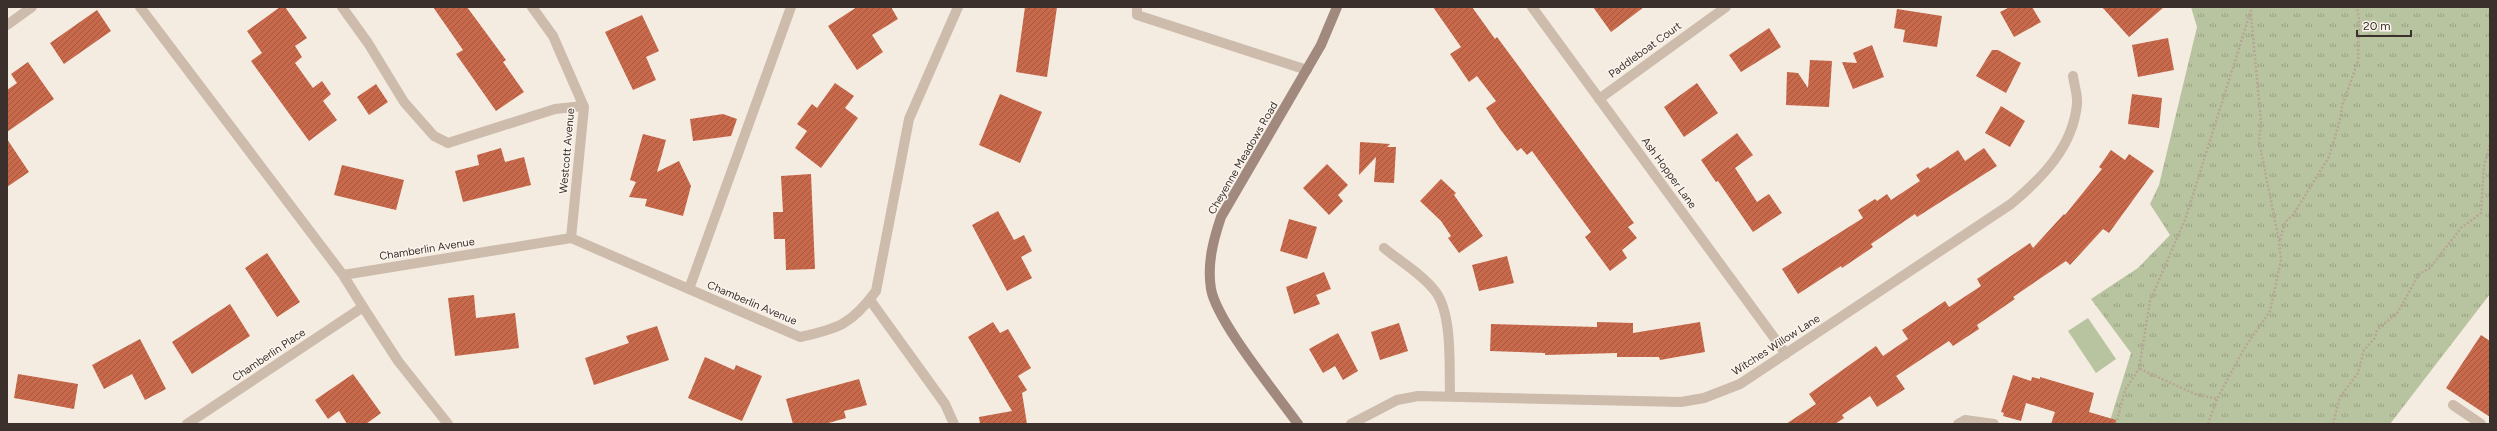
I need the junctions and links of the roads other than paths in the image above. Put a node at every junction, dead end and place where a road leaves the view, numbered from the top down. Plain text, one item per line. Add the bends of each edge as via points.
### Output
1 (32, 7) edge
2 (140, 7) edge
3 (342, 7) edge
4 (532, 7) edge
5 (791, 7) edge
6 (958, 7) edge
7 (1137, 7) edge
8 (1336, 7) edge
9 (1532, 7) edge
10 (1726, 7) edge
11 (7, 24) edge
12 (1307, 70) junction
13 (2073, 76) dead end
14 (1599, 99) junction
15 (583, 106) junction
16 (571, 238) junction
17 (1384, 248) dead end
18 (343, 275) junction
19 (689, 289) junction
20 (870, 300) junction
21 (364, 307) junction
22 (1786, 354) junction
23 (1450, 396) junction
24 (2453, 405) dead end
25 (187, 424) edge
26 (448, 424) edge
27 (954, 424) edge
28 (1298, 424) edge
29 (1351, 424) edge
30 (1958, 424) edge
31 (1994, 424) edge
32 (2481, 424) edge

1 - 11 street
2 - 18 street
3 - 15 street via 368,43 404,102 434,136 448,143 555,110
4 - 15 street, Westcott Avenue via 552,36
5 - 19 street
6 - 20 street, Chamberlin Avenue via 909,119 876,291
7 - 12 street via 1137,15
8 - 12 main road, Cheyenne Meadows Road via 1321,45
9 - 14 street, Ash Hopper Lane
10 - 14 street, Paddleboat Court
12 - 28 main road, Cheyenne Meadows Road via 1221,217 1213,242 1209,269 1211,290 1220,315
13 - 22 street, Witches Willow Lane via 2077,102 2073,124 2058,154 2031,187 2011,204
14 - 22 street, Ash Hopper Lane
15 - 16 street, Westcott Avenue
16 - 18 street, Chamberlin Avenue
16 - 19 street, Chamberlin Avenue
17 - 23 street via 1424,279 1442,302 1447,336
18 - 21 street
19 - 20 street, Chamberlin Avenue via 800,337 832,330 858,314
20 - 27 street via 945,404
21 - 25 street, Chamberlin Place
21 - 26 street via 398,362
22 - 23 street, Witches Willow Lane via 1740,384 1704,398 1681,402 1520,400
23 - 29 street, Witches Willow Lane via 1418,396 1397,400
24 - 32 street
30 - 31 street via 1965,420

